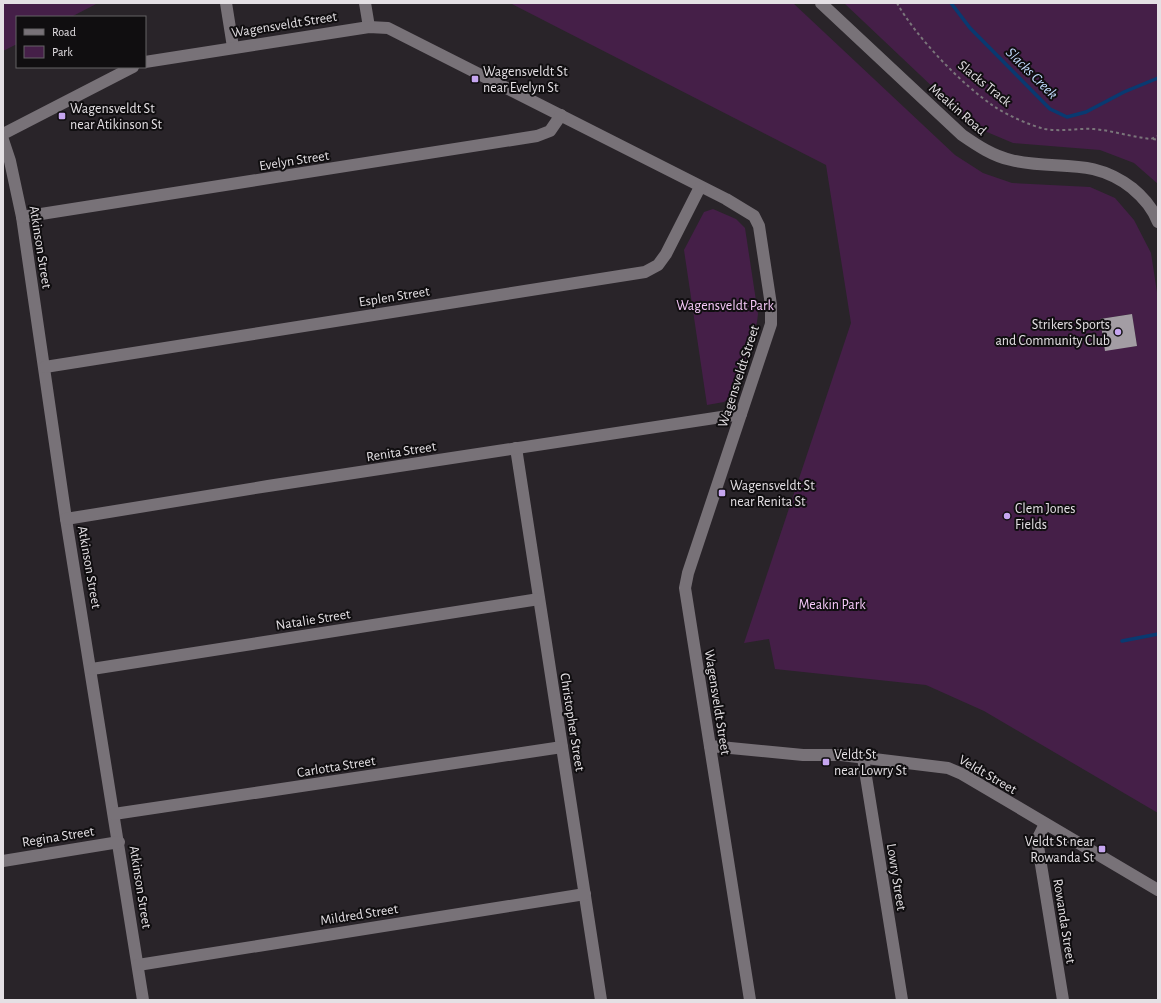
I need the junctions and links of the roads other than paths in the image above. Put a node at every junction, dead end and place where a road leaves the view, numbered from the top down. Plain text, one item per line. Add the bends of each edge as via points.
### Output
1 (226, 3) edge
2 (365, 3) edge
3 (821, 3) edge
4 (369, 27) junction
5 (234, 47) junction
6 (146, 62) edge
7 (131, 68) edge
8 (561, 115) junction
9 (3, 134) edge
10 (3, 140) edge
11 (700, 187) junction
12 (22, 217) junction
13 (1158, 222) edge
14 (45, 367) junction
15 (741, 414) junction
16 (516, 448) junction
17 (66, 519) junction
18 (539, 599) junction
19 (92, 669) junction
20 (710, 746) junction
21 (562, 747) junction
22 (864, 758) junction
23 (114, 814) junction
24 (1045, 824) junction
25 (118, 842) junction
26 (3, 861) edge
27 (1158, 890) edge
28 (585, 894) junction
29 (138, 965) junction
30 (143, 1000) edge
31 (601, 1000) edge
32 (750, 1000) edge
33 (902, 1000) edge
34 (1063, 1000) edge

1 - 5 street
2 - 4 street
3 - 13 street, Meakin Road via 962,135 986,151 1011,160 1086,167 1118,177 1139,194
4 - 5 street, Wagensveldt Street
4 - 8 street, Wagensveldt Street via 380,26 395,30
5 - 6 street, Wagensveldt Street
7 - 9 street
8 - 11 street, Wagensveldt Street
8 - 12 street, Evelyn Street via 550,131 532,137
10 - 12 street, Atkinson Street
11 - 14 street, Esplen Street via 666,254 658,265 645,272
11 - 15 street, Wagensveldt Street via 748,212 754,216 759,226 772,314 771,324
12 - 14 street, Atkinson Street
14 - 17 street, Atkinson Street
15 - 16 street, Renita Street
15 - 20 street, Wagensveldt Street via 685,588
16 - 17 street, Renita Street
16 - 18 street, Christopher Street
17 - 19 street, Atkinson Street
18 - 19 street, Natalie Street
18 - 21 street, Christopher Street
19 - 23 street, Atkinson Street
20 - 22 street, Veldt Street
20 - 32 street, Wagensveldt Street
21 - 23 street, Carlotta Street
21 - 28 street, Christopher Street
22 - 24 street, Veldt Street via 948,768
22 - 33 street, Lowry Street
23 - 25 street, Atkinson Street
24 - 27 street, Veldt Street
24 - 34 street, Rowanda Street via 1037,840
25 - 26 street, Regina Street
25 - 29 street, Atkinson Street
28 - 29 street, Mildred Street
28 - 31 street, Christopher Street
29 - 30 street, Atkinson Street

